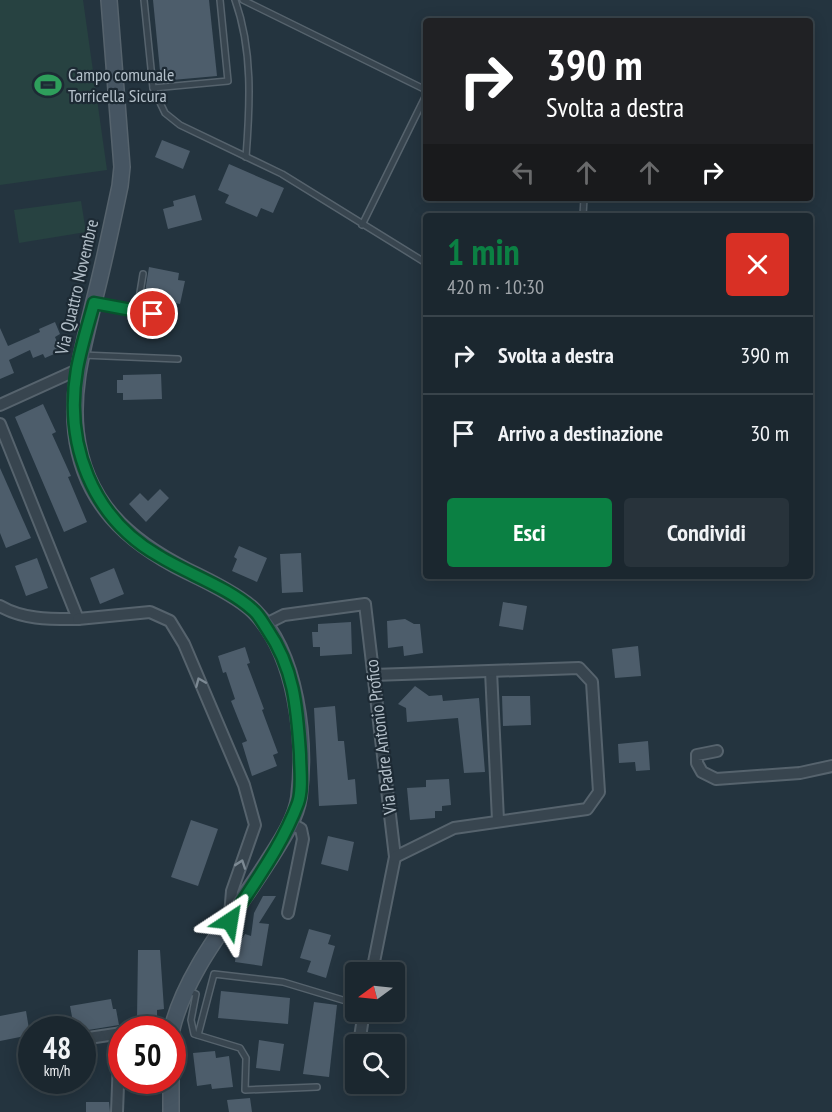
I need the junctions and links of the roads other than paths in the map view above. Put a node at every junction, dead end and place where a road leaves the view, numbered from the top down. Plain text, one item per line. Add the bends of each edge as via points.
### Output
1 (109, 0) edge
2 (144, 0) edge
3 (220, 0) edge
4 (235, 0) edge
5 (243, 0) edge
6 (153, 88) junction
7 (423, 89) edge
8 (423, 101) edge
9 (246, 157) junction
10 (362, 225) junction
11 (423, 261) edge
12 (143, 274) dead end
13 (94, 303) junction
14 (172, 308) dead end
15 (137, 311) junction
16 (81, 355) junction
17 (178, 359) dead end
18 (77, 370) junction
19 (0, 405) edge
20 (0, 424) edge
21 (0, 606) edge
22 (78, 619) junction
23 (264, 625) junction
24 (490, 671) junction
25 (373, 675) junction
26 (717, 751) dead end
27 (832, 766) edge
28 (498, 820) junction
29 (290, 823) junction
30 (395, 857) junction
31 (288, 913) dead end
32 (230, 921) junction
33 (374, 962) edge
34 (187, 990) junction
35 (345, 1001) edge
36 (173, 1016) edge
37 (198, 1035) junction
38 (317, 1087) dead end
39 (118, 1094) edge
40 (171, 1094) edge
41 (117, 1112) edge
42 (171, 1112) edge

1 - 13 main road, Via Quattro Novembre via 122,167
2 - 6 lane
3 - 6 lane via 228,81
4 - 9 lane via 242,18 251,100
5 - 7 lane
6 - 9 lane via 165,113 180,125
8 - 10 lane
9 - 10 lane via 282,174
10 - 11 lane
12 - 15 lane
13 - 15 lane
13 - 16 main road, Via Quattro Novembre
14 - 15 lane via 169,317
16 - 17 lane
16 - 18 main road, Via Quattro Novembre
18 - 19 street
18 - 23 main road, Via Quattro Novembre via 76,433 92,488 105,507 138,542 254,610
20 - 22 street
21 - 22 street via 12,613 45,619
32 -> 22 street via 232,891 255,825 244,786 184,644 170,621 150,612
23 - 25 street, Via Padre Antonio Profico via 284,615 365,604
23 - 29 main road, Via Quattro Novembre via 279,646 294,687 300,770 299,800
24 - 25 street
24 - 28 street
24 - 28 street via 579,668 592,682 599,792 587,809
25 - 30 street, Via Padre Antonio Profico
26 - 27 street via 698,755 697,763 702,772 716,779 800,773
28 - 30 street via 454,828
29 - 31 street via 301,829 303,839
29 - 32 main road, Via Quattro Novembre
30 - 33 street, Via Padre Antonio Profico
32 - 34 main road, Via Quattro Novembre
34 - 36 main road, Via Quattro Novembre
34 - 37 lane via 196,994 191,1020 194,1034
35 - 37 lane via 283,982 214,974
37 - 38 lane via 240,1048 246,1058 245,1090
39 - 41 street
40 - 42 main road

